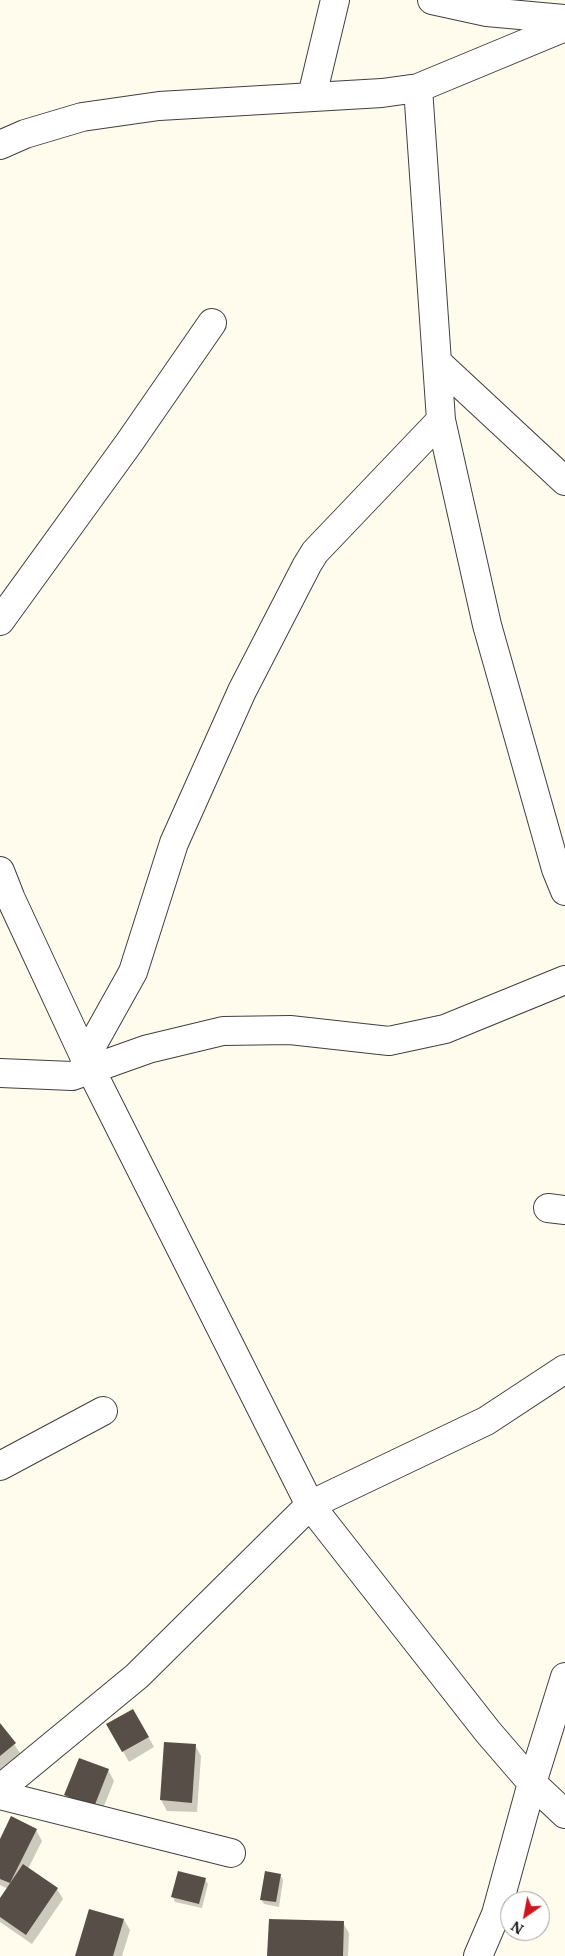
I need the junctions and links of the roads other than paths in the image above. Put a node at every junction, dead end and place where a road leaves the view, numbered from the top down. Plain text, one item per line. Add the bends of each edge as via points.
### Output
1 (335, 0) edge
2 (432, 0) edge
3 (563, 17) edge
4 (418, 88) junction
5 (312, 96) junction
6 (0, 145) edge
7 (212, 323) dead end
8 (437, 362) junction
9 (441, 420) junction
10 (565, 481) edge
11 (0, 621) edge
12 (0, 871) edge
13 (565, 892) edge
14 (565, 980) edge
15 (88, 1064) junction
16 (0, 1073) edge
17 (565, 1369) edge
18 (103, 1412) dead end
19 (0, 1466) edge
20 (310, 1505) junction
21 (565, 1677) edge
22 (532, 1783) junction
23 (0, 1789) edge
24 (0, 1795) edge
25 (565, 1814) edge
26 (231, 1853) dead end
27 (478, 1956) edge

1 - 5 street
2 - 3 street via 487,12
3 - 4 street
4 - 5 street
4 - 8 street
5 - 6 street via 159,106 82,118 25,134
7 - 11 street
8 - 9 street
8 - 10 street
9 - 13 street via 487,625
9 - 15 street via 315,552 307,565 242,692 174,843 133,972
12 - 15 street
14 - 15 street via 445,1029 389,1041 290,1030 223,1031
15 - 16 street via 72,1076
15 - 20 street
17 - 20 street via 486,1421
18 - 19 street
20 - 22 street via 488,1732
20 - 23 street via 137,1676
21 - 22 street
22 - 25 street
22 - 27 street via 496,1914
24 - 26 street

